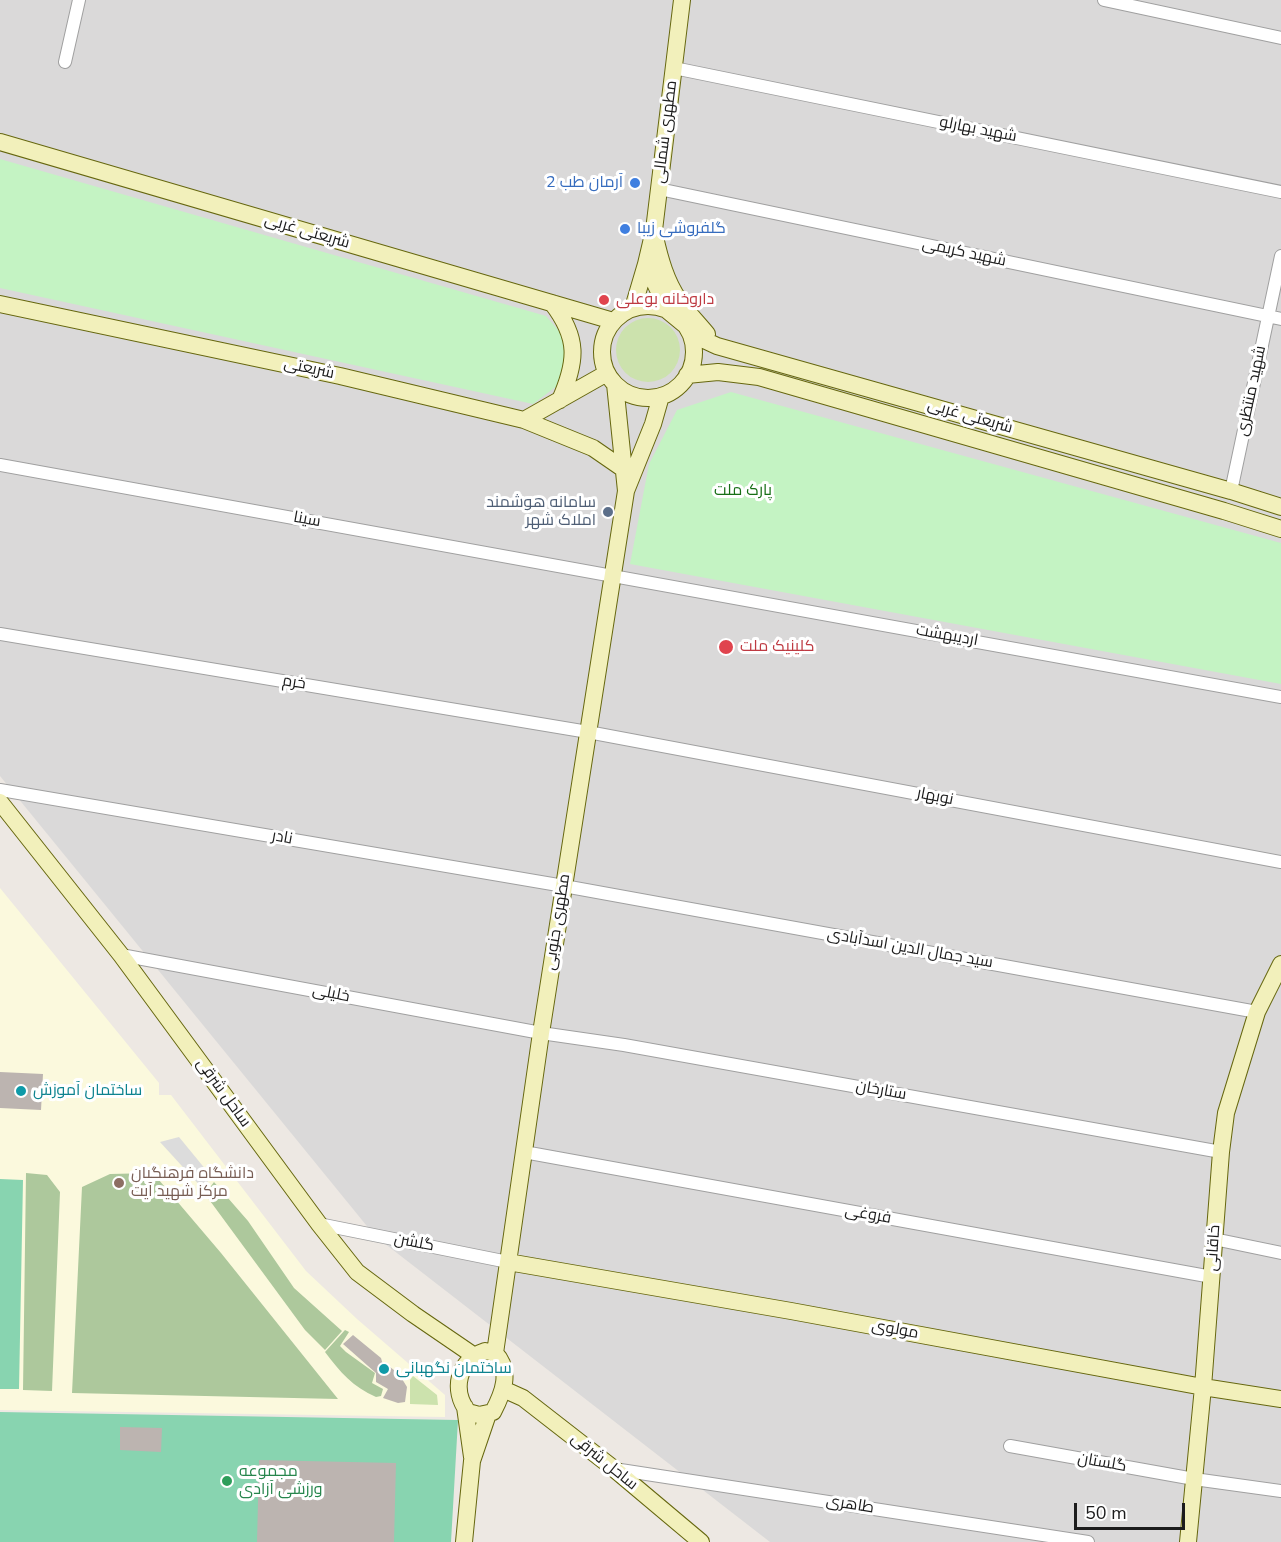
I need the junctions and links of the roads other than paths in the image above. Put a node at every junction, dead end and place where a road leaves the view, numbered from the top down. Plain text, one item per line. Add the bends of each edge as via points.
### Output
1 (79, 0) edge
2 (682, 0) edge
3 (1104, 0) edge
4 (1281, 38) edge
5 (65, 62) dead end
6 (674, 68) junction
7 (0, 142) edge
8 (659, 189) junction
9 (1281, 192) edge
10 (654, 230) junction
11 (1281, 256) edge
12 (646, 264) junction
13 (552, 303) junction
14 (0, 304) edge
15 (633, 308) junction
16 (668, 310) junction
17 (1268, 316) junction
18 (1281, 320) edge
19 (613, 321) junction
20 (685, 325) junction
21 (717, 346) junction
22 (687, 375) junction
23 (611, 379) junction
24 (661, 396) junction
25 (560, 400) junction
26 (524, 420) junction
27 (0, 465) edge
28 (622, 468) junction
29 (626, 491) junction
30 (1231, 491) junction
31 (1281, 507) edge
32 (1281, 529) edge
33 (614, 575) junction
34 (0, 634) edge
35 (1281, 697) edge
36 (588, 732) junction
37 (0, 790) edge
38 (0, 802) edge
39 (1281, 862) edge
40 (564, 886) junction
41 (121, 955) junction
42 (1281, 964) edge
43 (1274, 994) edge
44 (1257, 1012) junction
45 (541, 1033) junction
46 (524, 1152) junction
47 (1221, 1152) junction
48 (319, 1224) junction
49 (1214, 1239) junction
50 (1281, 1253) edge
51 (508, 1262) junction
52 (1212, 1277) junction
53 (495, 1353) junction
54 (473, 1355) junction
55 (1203, 1387) junction
56 (503, 1389) junction
57 (1281, 1399) edge
58 (465, 1407) junction
59 (488, 1414) junction
60 (1010, 1446) dead end
61 (472, 1461) junction
62 (613, 1468) junction
63 (1194, 1479) junction
64 (1281, 1491) edge
65 (464, 1542) edge
66 (701, 1542) edge
67 (1088, 1542) edge
68 (1188, 1542) edge

1 - 5 street
2 - 6 street, مطهری شمالی
3 - 4 street
6 - 8 street, مطهری شمالی
6 - 9 street, شهید بهارلو
7 - 13 street, شریعتی غربی
8 - 10 street, مطهری شمالی
8 - 17 street, شهید کریمی
10 - 12 street, مطهری شمالی
10 - 21 street via 669,281 680,301
11 - 17 street, شهید منتظری
12 - 15 street, مطهری شمالی
12 - 16 street
13 - 19 street, شریعتی غربی
13 - 25 street via 564,319 573,354 571,375
14 - 26 street, شریعتی via 340,376
15 - 16 street
15 - 19 street
16 - 20 street, شریعتی غربی
17 - 18 street, شهید کریمی
17 - 30 street, شهید منتظری
19 - 23 street via 602,346 602,360
20 - 21 street, شریعتی غربی
20 - 22 street via 694,350
21 - 30 street, شریعتی غربی
22 - 24 street via 681,384
22 - 32 street, شریعتی غربی via 718,372 759,377
23 - 24 street via 627,393
23 - 25 street
23 - 28 street
24 - 29 street
25 - 26 street
26 - 28 street, شریعتی via 593,448
27 - 33 street, سینا
28 - 29 street
29 - 33 street, مطهری جنوبی
30 - 31 street, شریعتی غربی
33 - 35 street, اردیبهشت
33 - 36 street, مطهری جنوبی
34 - 36 street, خرم
36 - 39 street, نوبهار
36 - 40 street, مطهری جنوبی
37 - 40 street, نادر
38 - 41 street, ساحل شرقی
40 - 44 street, سید جمال الدین اسدآبادی
40 - 45 street, مطهری جنوبی
41 - 45 street, خلیلی
41 - 48 street, ساحل شرقی
42 - 43 street, خاقانی
43 - 44 street, خاقانی
44 - 47 street, خاقانی via 1226,1113
45 - 46 street, مطهری جنوبی
45 - 47 street, ستارخان
46 - 51 street, مطهری جنوبی
46 - 52 street, فروغی
47 - 49 street, خاقانی
48 - 51 street, گلشن
48 - 54 street, ساحل شرقی via 357,1272
49 - 50 street
49 - 52 street, خاقانی
51 - 53 street, مطهری جنوبی
51 - 55 street, مولوی
52 - 55 street, خاقانی
53 - 54 street
53 - 56 street via 504,1368
54 - 58 street via 463,1369 458,1390
55 - 57 street, مولوی
55 - 63 street, خاقانی
56 - 59 street via 493,1412
56 - 62 street, ساحل شرقی via 523,1398
58 - 59 street via 468,1412
58 - 61 street
59 - 61 street
60 - 63 street, گلستان
61 - 65 street
62 - 66 street, ساحل شرقی
62 - 67 street, طاهری
63 - 64 street, گلستان
63 - 68 street, خاقانی

